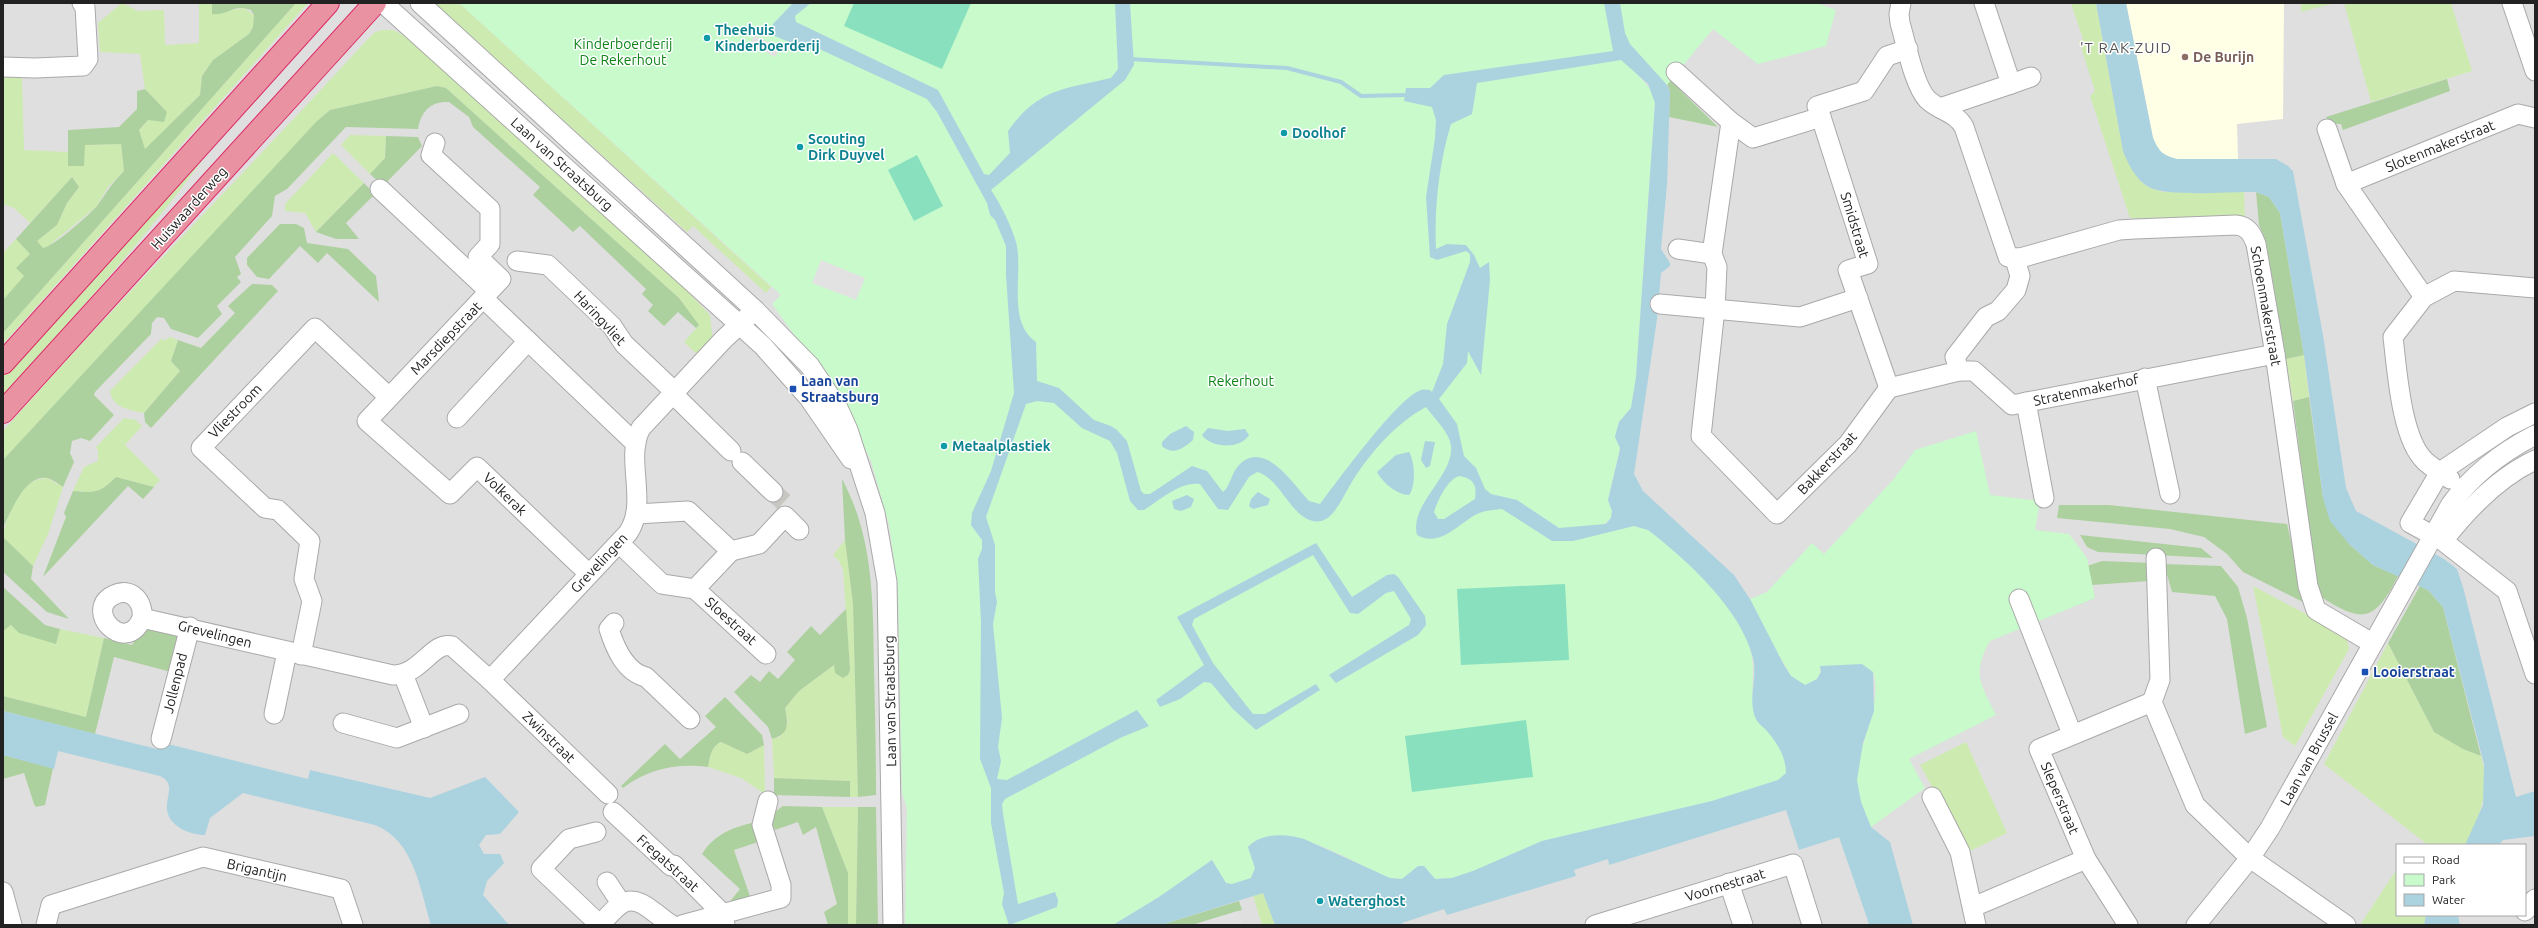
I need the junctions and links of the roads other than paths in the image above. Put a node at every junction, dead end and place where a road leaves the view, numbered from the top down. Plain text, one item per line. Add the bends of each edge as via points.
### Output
1 (82, 3) edge
2 (328, 3) edge
3 (375, 3) edge
4 (384, 3) edge
5 (420, 3) edge
6 (1902, 3) edge
7 (1984, 3) edge
8 (2512, 3) edge
9 (1908, 49) junction
10 (3, 67) edge
11 (2535, 71) edge
12 (1676, 72) dead end
13 (2031, 77) dead end
14 (2011, 84) junction
15 (1940, 108) junction
16 (1821, 117) junction
17 (2535, 118) edge
18 (1731, 122) junction
19 (2327, 129) dead end
20 (435, 143) dead end
21 (2346, 184) junction
22 (380, 189) dead end
23 (1678, 249) dead end
24 (1712, 254) junction
25 (2015, 259) junction
26 (517, 261) dead end
27 (2535, 288) edge
28 (486, 294) junction
29 (2424, 297) junction
30 (1858, 298) junction
31 (1660, 304) dead end
32 (1715, 309) junction
33 (755, 310) junction
34 (741, 325) junction
35 (528, 341) junction
36 (2275, 354) junction
37 (3, 363) edge
38 (1959, 371) junction
39 (2146, 378) junction
40 (1889, 388) junction
41 (675, 394) junction
42 (389, 397) junction
43 (2026, 402) junction
44 (3, 412) edge
45 (2535, 413) edge
46 (457, 418) dead end
47 (367, 421) joint
48 (2535, 435) edge
49 (636, 444) junction
50 (2535, 460) edge
51 (2440, 472) junction
52 (864, 479) junction
53 (2463, 488) junction
54 (2170, 494) dead end
55 (2044, 498) dead end
56 (781, 504) junction
57 (636, 514) junction
58 (799, 530) dead end
59 (2434, 541) junction
60 (619, 543) junction
61 (731, 551) junction
62 (2156, 558) dead end
63 (589, 574) junction
64 (695, 589) junction
65 (2019, 599) dead end
66 (142, 618) dead end
67 (614, 623) dead end
68 (190, 627) junction
69 (2372, 643) junction
70 (294, 654) junction
71 (766, 654) dead end
72 (403, 674) junction
73 (2535, 674) edge
74 (490, 680) junction
75 (2152, 702) junction
76 (274, 714) dead end
77 (459, 714) dead end
78 (690, 719) dead end
79 (343, 723) dead end
80 (424, 728) junction
81 (2072, 734) junction
82 (161, 739) dead end
83 (608, 794) dead end
84 (1932, 797) dead end
85 (768, 801) dead end
86 (612, 812) dead end
87 (596, 832) dead end
88 (2250, 858) junction
89 (2086, 859) junction
90 (607, 882) dead end
91 (1729, 883) junction
92 (3, 892) edge
93 (2535, 899) edge
94 (621, 903) junction
95 (2526, 910) edge
96 (1975, 916) edge
97 (723, 920) edge
98 (1605, 924) edge
99 (12, 925) edge
100 (46, 925) edge
101 (353, 925) edge
102 (600, 925) edge
103 (672, 925) edge
104 (682, 925) edge
105 (893, 925) edge
106 (1743, 925) edge
107 (1812, 925) edge
108 (2128, 925) edge
109 (2196, 925) edge
110 (2346, 925) edge

1 - 10 street via 85,7 88,59 83,66
2 - 37 highway
3 - 44 highway, Huiswaarderweg
4 - 34 street, Laan van Straatsburg
5 - 33 street, Laan van Straatsburg
6 - 9 street via 1899,14
7 - 14 street
8 - 11 street
9 - 15 street via 1920,89 1928,100
9 - 16 street via 1887,56 1864,91 1818,106
12 - 18 street
13 - 14 street
14 - 15 street
15 - 25 street via 1957,118 1964,127 2006,253
16 - 18 street via 1753,138
16 - 30 street, Smidstraat via 1868,264 1848,270
17 - 21 street, Slotenmakerstraat via 2518,114
18 - 24 street, Bakkerstraat
19 - 21 street
20 - 28 street via 431,155 490,209 490,244 478,257 501,278
21 - 29 street
22 - 28 street
23 - 24 street
24 - 32 street, Bakkerstraat via 1717,267
25 - 36 street, Schoenmakerstraat via 2118,230 2241,225 2251,232 2256,244
25 - 38 street via 2020,276 2016,290 1998,311 1986,317 1955,357
26 - 41 street, Haringvliet via 548,265 612,326 624,344
27 - 29 street via 2454,281
28 - 35 street, Marsdiepstraat
28 - 42 street, Marsdiepstraat
29 - 51 street via 2393,337 2400,393 2411,440 2424,460
30 - 32 street via 1800,317
30 - 40 street, Smidstraat
31 - 32 street
32 - 40 street, Bakkerstraat via 1701,436 1777,514 1848,444
33 - 34 street
33 - 52 street, Laan van Straatsburg via 810,366 838,408
34 - 41 street, Grevelingen via 723,340
34 - 52 street, Laan van Straatsburg via 789,373 809,398
35 - 46 street
35 - 49 street, Marsdiepstraat
36 - 39 street, Stratenmakerhof
36 - 69 street, Schoenmakerstraat via 2308,586 2313,604 2316,610 2326,617
38 - 40 street
38 - 43 street, Stratenmakerhof via 1974,371 2012,405
39 - 43 street, Stratenmakerhof
39 - 54 street, Stratenmakerhof
41 - 49 street, Grevelingen via 641,428
41 - 56 street, Haringvliet
42 - 47 street, Marsdiepstraat
42 - 70 street, Vliestroom via 315,328 201,448 265,508 278,510 310,541 304,579 312,601
43 - 55 street, Stratenmakerhof
45 - 51 street via 2507,427
47 - 63 street, Volkerak via 450,494 477,467
48 - 53 street via 2501,455
49 - 57 street, Grevelingen
50 - 59 street via 2518,468 2500,482
51 - 53 street
51 - 59 street via 2410,523
52 - 105 street, Laan van Straatsburg via 879,527 887,582
53 - 59 street
56 - 58 street, Haringvliet
56 - 61 street via 759,544
57 - 60 street, Grevelingen via 631,529
57 - 61 street via 688,511
59 - 69 street, Laan van Brussel via 2406,583
59 - 73 street via 2507,591
60 - 63 street, Grevelingen
60 - 64 street, Sloestraat via 662,584
61 - 64 street, Sloestraat
62 - 75 street via 2160,680
63 - 74 street, Grevelingen
64 - 71 street, Sloestraat
65 - 81 street
66 - 68 street, Grevelingen
67 - 78 street via 609,630 616,653 639,675 646,677
68 - 70 street, Grevelingen
68 - 82 street, Jollenpad
69 - 88 street, Laan van Brussel via 2309,760
70 - 72 street, Grevelingen via 393,675
70 - 76 street
72 - 74 street via 414,669 437,648 448,645
72 - 80 street
74 - 83 street, Zwinstraat
75 - 81 street, Sleperstraat
75 - 88 street via 2195,805
77 - 80 street
79 - 80 street via 397,738
81 - 89 street, Sleperstraat via 2039,749
84 - 96 street via 1960,852
85 - 97 street via 762,825 781,885 781,898
86 - 97 street, Fregatstraat via 671,866 674,865 720,911
87 - 102 street via 569,839 541,869
88 - 109 street, Laan van Brussel
88 - 110 street
89 - 96 street
89 - 108 street, Sleperstraat
90 - 94 street
91 - 98 street, Voornestraat
91 - 106 street
91 - 107 street, Voornestraat via 1793,864
92 - 99 street
93 - 95 street
94 - 102 street
94 - 103 street via 640,901
97 - 104 street
100 - 101 street, Brigantijn via 51,905 204,857 341,889

